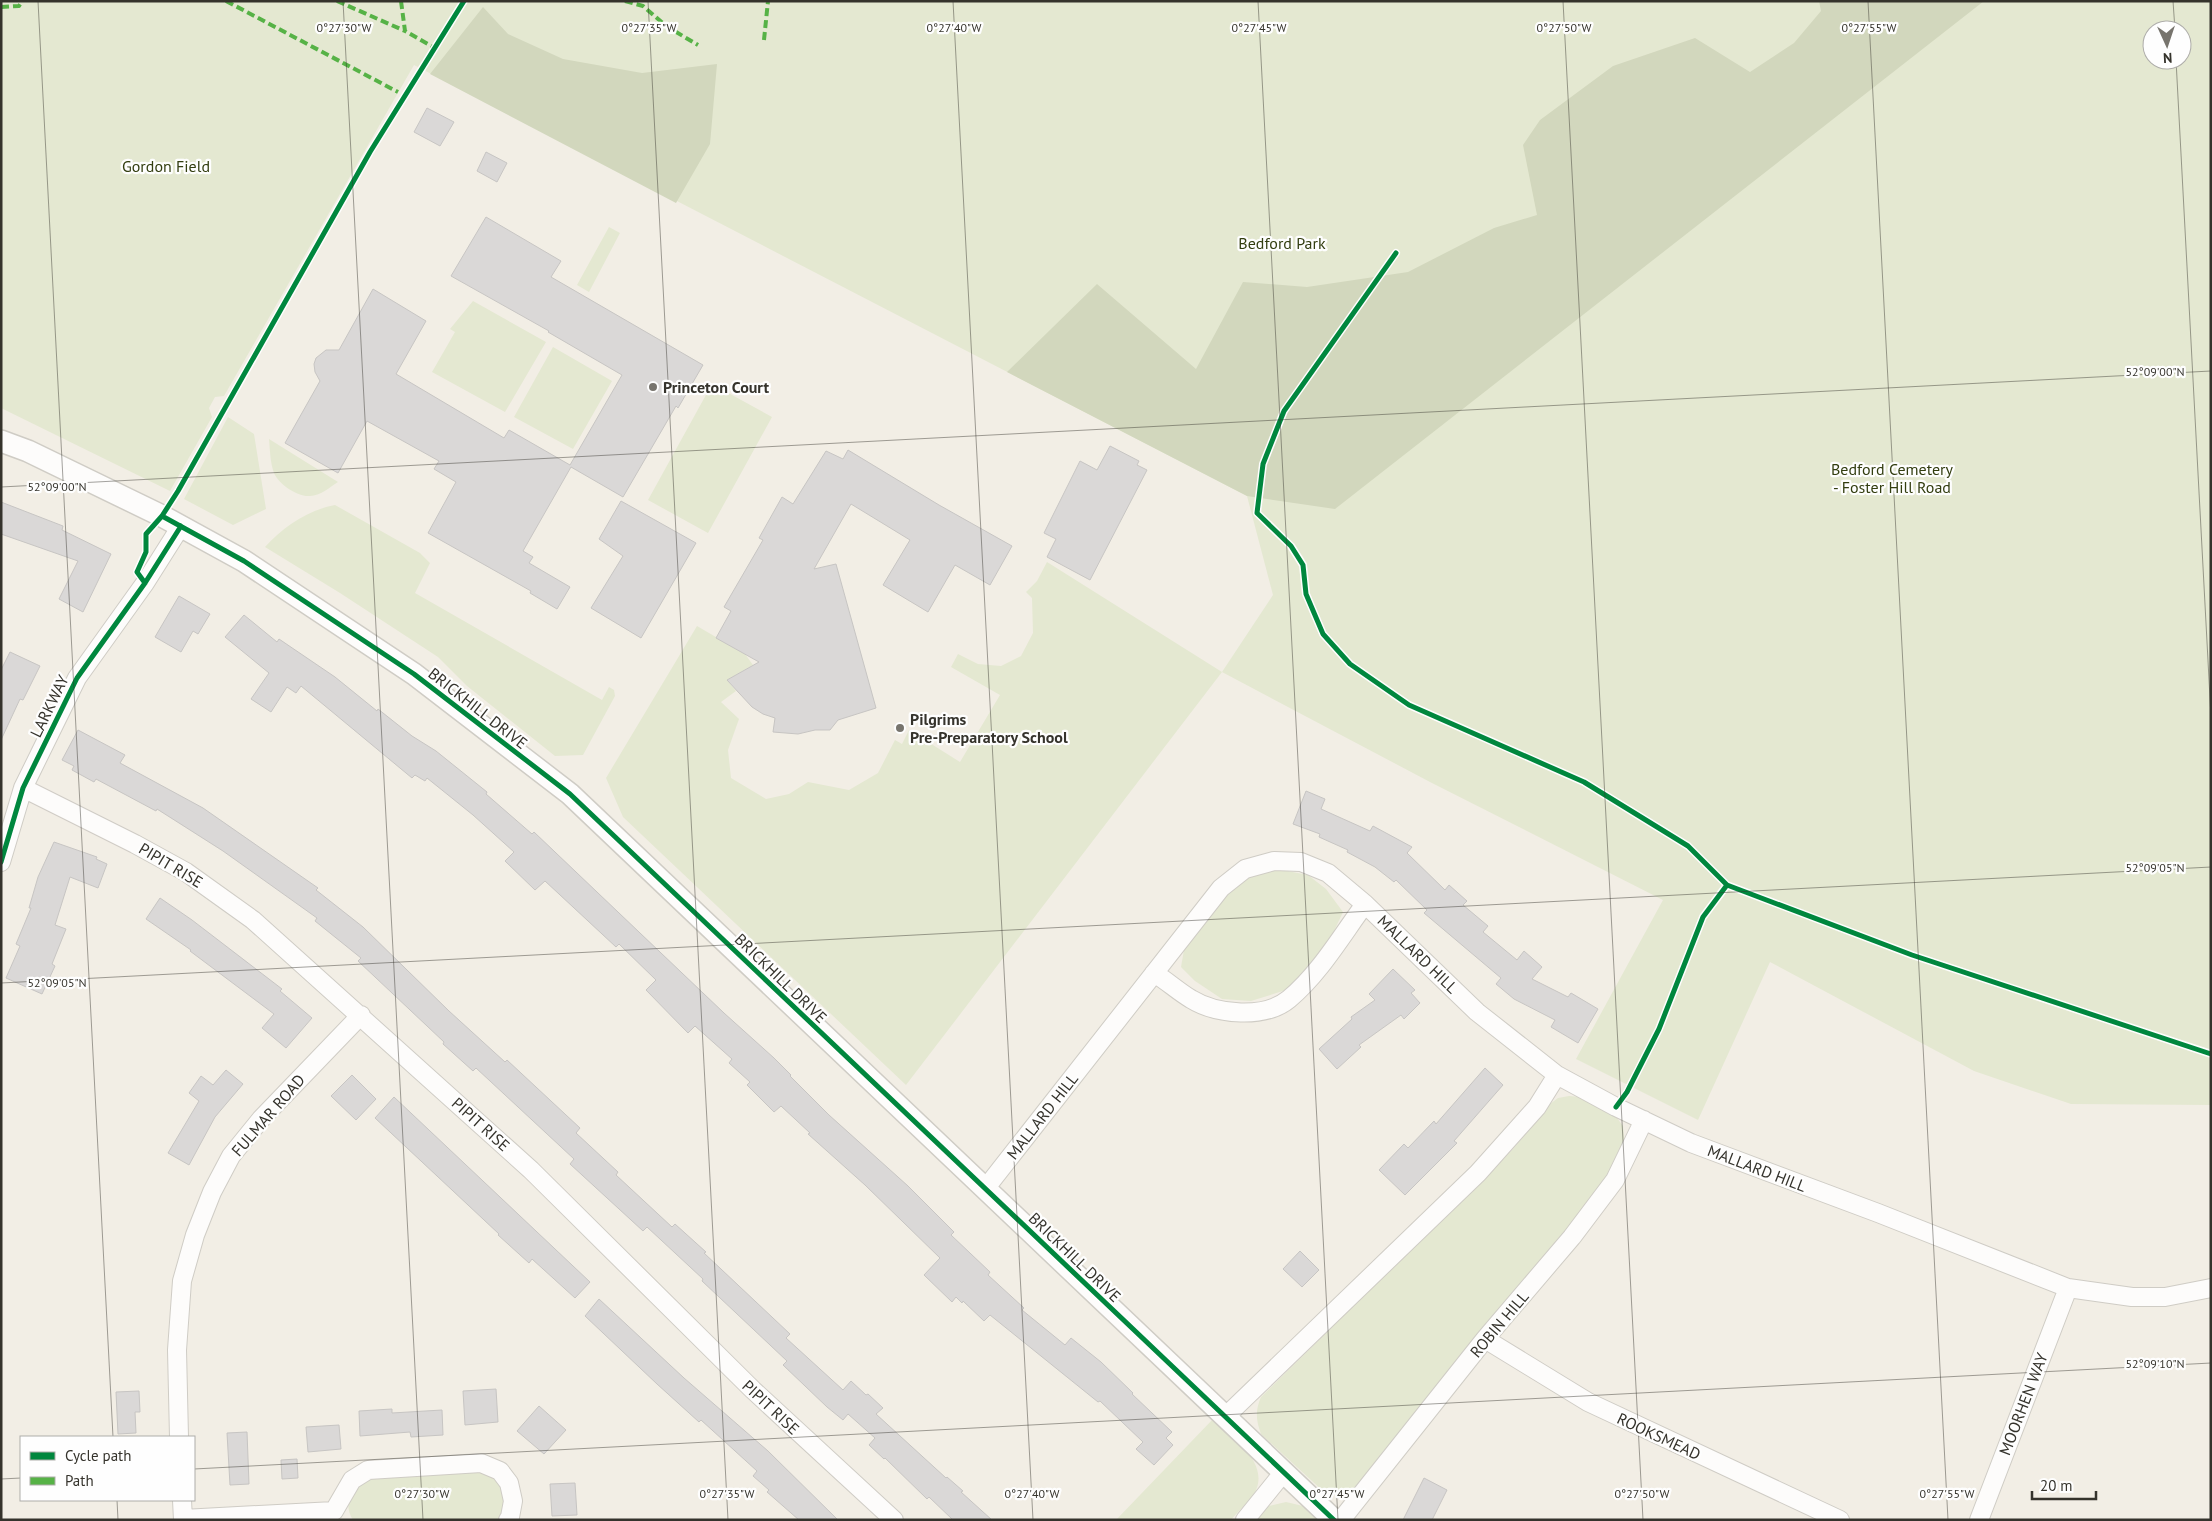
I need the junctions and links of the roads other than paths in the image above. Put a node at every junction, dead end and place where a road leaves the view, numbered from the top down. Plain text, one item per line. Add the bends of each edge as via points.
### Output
1 (1, 441) edge
2 (181, 526) junction
3 (23, 788) junction
4 (1, 862) edge
5 (1366, 904) junction
6 (1154, 972) junction
7 (361, 1015) junction
8 (1557, 1075) junction
9 (1644, 1120) junction
10 (985, 1189) junction
11 (2068, 1288) junction
12 (2211, 1288) edge
13 (1485, 1339) junction
14 (1224, 1417) junction
15 (179, 1436) edge
16 (1283, 1473) junction
17 (182, 1501) edge
18 (337, 1516) edge
19 (183, 1519) edge
20 (508, 1520) edge
21 (894, 1520) edge
22 (1245, 1520) edge
23 (1334, 1520) edge
24 (1341, 1520) edge
25 (1840, 1520) edge
26 (1979, 1520) edge

1 - 2 street, BRICKHILL DRIVE
2 - 3 street, LARKWAY via 77,678
2 - 10 street, BRICKHILL DRIVE via 244,562 414,674 570,794
3 - 4 street, LARKWAY
3 - 7 street, PIPIT RISE via 186,872 253,920
5 - 6 street, MALLARD HILL via 1316,970 1288,1000 1260,1011 1231,1013 1193,1000
5 - 6 street, MALLARD HILL via 1328,873 1301,862 1274,861 1245,868 1221,888
5 - 8 street, MALLARD HILL via 1477,1012
6 - 10 street, MALLARD HILL
7 - 15 street, FULMAR ROAD via 261,1119 230,1156 212,1192 182,1281 177,1350
7 - 21 street, PIPIT RISE via 531,1170 753,1390
8 - 9 street, MALLARD HILL
8 - 14 street via 1537,1107 1478,1173
9 - 11 street, MALLARD HILL via 1691,1143
9 - 13 street, ROBIN HILL via 1615,1180 1572,1237
10 - 14 street, BRICKHILL DRIVE
11 - 12 street, MALLARD HILL via 2132,1297 2157,1297
11 - 26 street, MOORHEN WAY
13 - 24 street, ROBIN HILL
13 - 25 street, ROOKSMEAD via 1588,1402
14 - 16 street, BRICKHILL DRIVE
16 - 22 street
16 - 23 street, BRICKHILL DRIVE
17 - 19 street
18 - 19 street
18 - 20 street via 352,1480 368,1470 480,1463 500,1471 509,1483 513,1501

